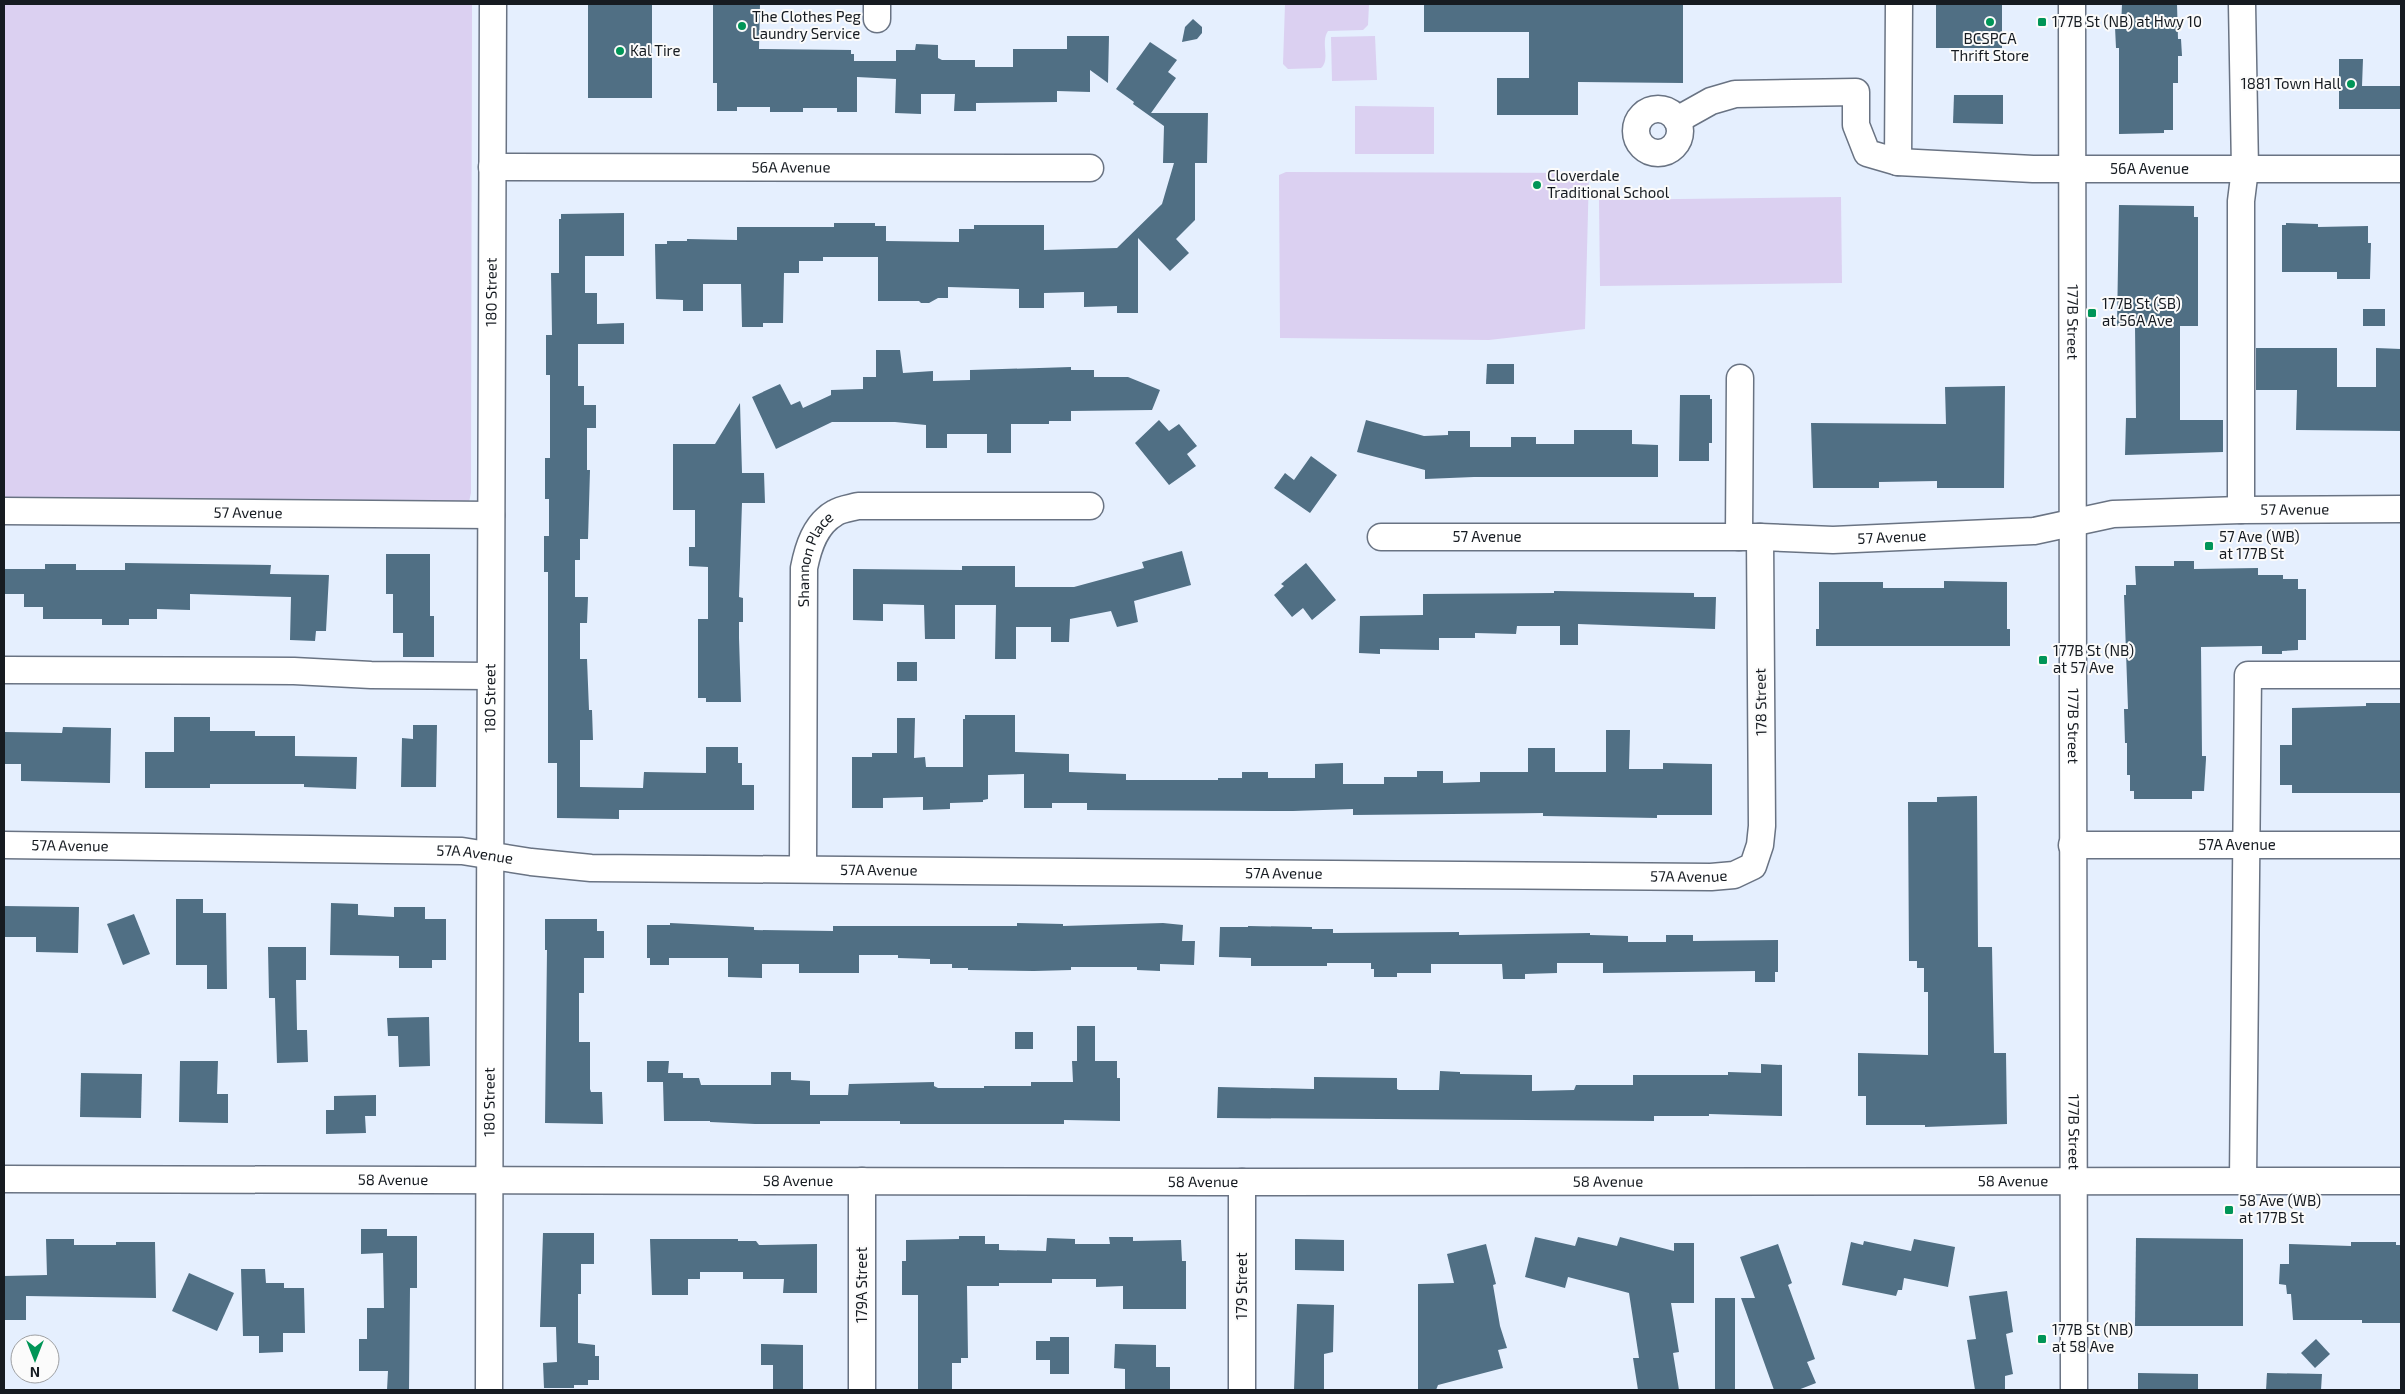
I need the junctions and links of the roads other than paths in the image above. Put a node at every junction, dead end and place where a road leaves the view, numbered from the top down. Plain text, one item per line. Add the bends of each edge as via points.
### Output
1 (493, 4) edge
2 (1899, 4) edge
3 (2072, 4) edge
4 (2242, 4) edge
5 (1677, 120) dead end
6 (1898, 162) junction
7 (492, 167) junction
8 (1090, 168) dead end
9 (2072, 169) junction
10 (2245, 169) junction
11 (2401, 169) edge
12 (1740, 378) dead end
13 (1090, 506) dead end
14 (2401, 509) edge
15 (2241, 510) junction
16 (4, 511) edge
17 (490, 515) junction
18 (2072, 522) junction
19 (1381, 537) dead end
20 (1750, 537) junction
21 (4, 670) edge
22 (2401, 675) edge
23 (489, 676) junction
24 (4, 845) edge
25 (2401, 845) edge
26 (2072, 846) junction
27 (2247, 846) junction
28 (492, 855) junction
29 (1753, 866) joint
30 (804, 868) junction
31 (4, 1179) edge
32 (862, 1180) junction
33 (490, 1181) junction
34 (2074, 1181) junction
35 (2244, 1181) junction
36 (2401, 1181) edge
37 (1242, 1182) junction
38 (489, 1390) edge
39 (862, 1390) edge
40 (1242, 1390) edge
41 (2074, 1390) edge

1 - 7 street, 180 Street
2 - 6 street
3 - 9 street, 177B Street
4 - 10 street
5 - 6 street, 56A Avenue via 1711,101 1735,94 1856,92 1856,125 1867,153
6 - 9 street, 56A Avenue
7 - 8 street, 56A Avenue
7 - 17 street, 180 Street
9 - 10 street, 56A Avenue
9 - 18 street, 177B Street
10 - 11 street, 56A Avenue
10 - 15 street via 2241,201
12 - 20 street, 178 Street
13 - 30 street, Shannon Place via 858,506 834,513 817,530 808,548 804,568
14 - 15 street, 57 Avenue
15 - 18 street, 57 Avenue via 2113,514
16 - 17 street, 57 Avenue
17 - 23 street, 180 Street
18 - 20 street, 57 Avenue via 2034,531 1833,540
18 - 26 street, 177B Street
19 - 20 street, 57 Avenue
20 - 29 street, 178 Street via 1762,826
21 - 23 street
22 - 27 street via 2248,675
23 - 28 street, 180 Street
24 - 28 street, 57A Avenue via 456,851
25 - 27 street, 57A Avenue
26 - 27 street, 57A Avenue
26 - 34 street, 177B Street
27 - 35 street
28 - 30 street, 57A Avenue via 591,868
28 - 33 street, 180 Street
29 - 30 street, 57A Avenue via 1734,875 1711,877
31 - 33 street, 58 Avenue
32 - 33 street, 58 Avenue
32 - 37 street, 58 Avenue
32 - 39 street, 179A Street
33 - 38 street, 180 Street
34 - 35 street, 58 Avenue
34 - 37 street, 58 Avenue
34 - 41 street, 177B Street
35 - 36 street, 58 Avenue
37 - 40 street, 179 Street

